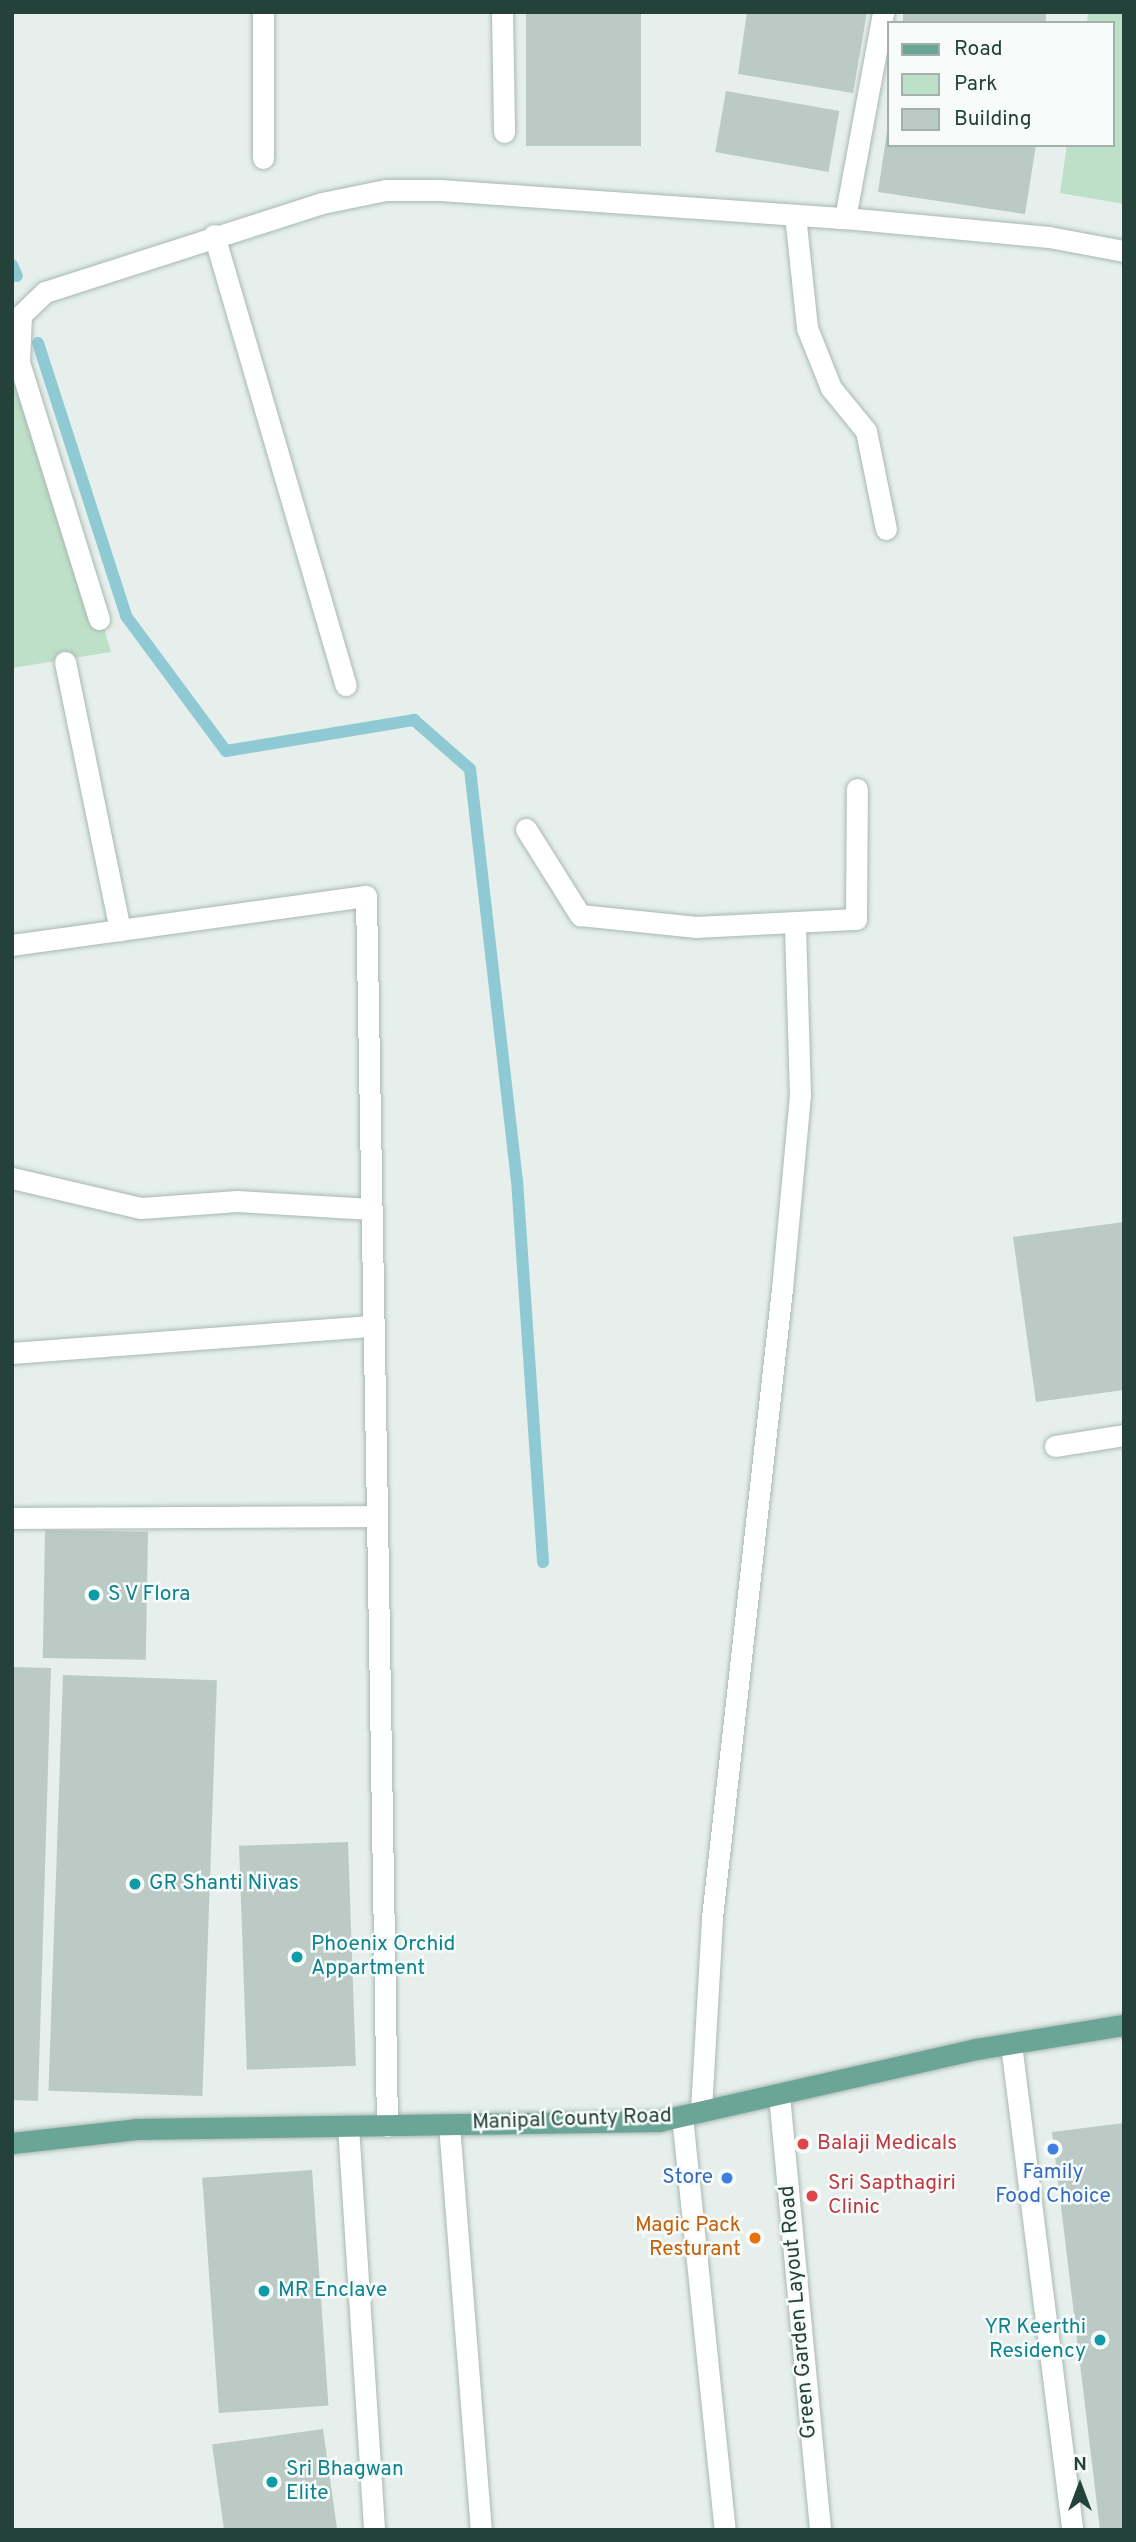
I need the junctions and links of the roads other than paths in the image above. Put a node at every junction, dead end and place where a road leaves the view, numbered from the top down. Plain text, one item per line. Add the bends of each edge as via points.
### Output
1 (263, 12) edge
2 (502, 12) edge
3 (883, 12) edge
4 (504, 132) dead end
5 (263, 158) dead end
6 (795, 215) junction
7 (845, 218) junction
8 (214, 235) junction
9 (1124, 251) edge
10 (886, 529) dead end
11 (99, 619) dead end
12 (65, 662) dead end
13 (346, 685) dead end
14 (857, 789) dead end
15 (526, 829) dead end
16 (795, 923) junction
17 (120, 930) junction
18 (12, 945) edge
19 (12, 1178) edge
20 (371, 1209) junction
21 (373, 1326) junction
22 (12, 1353) edge
23 (1124, 1435) edge
24 (1055, 1446) dead end
25 (377, 1516) junction
26 (12, 1518) edge
27 (1124, 2025) edge
28 (1011, 2044) junction
29 (779, 2095) junction
30 (691, 2113) junction
31 (449, 2125) junction
32 (348, 2126) junction
33 (387, 2126) junction
34 (12, 2143) edge
35 (374, 2530) edge
36 (481, 2530) edge
37 (725, 2530) edge
38 (820, 2530) edge
39 (1072, 2530) edge

1 - 5 street
2 - 4 street
3 - 7 street
6 - 7 street
6 - 8 street via 386,190 322,203
6 - 10 street via 807,328 831,388 866,431
7 - 9 street via 1049,237
8 - 11 street via 45,292 21,315 19,362
8 - 13 street
12 - 17 street
14 - 16 street via 856,919
15 - 16 street via 580,915 696,927
16 - 30 street via 800,1095
17 - 18 street
17 - 20 street via 366,896
19 - 20 street via 141,1208 237,1201
20 - 21 street
21 - 22 street
21 - 25 street
23 - 24 street
25 - 26 street
25 - 33 street
27 - 28 main road, Manipal County Road
28 - 29 main road, Manipal County Road
28 - 39 street
29 - 30 main road, Manipal County Road
29 - 38 street, Green Garden Layout Road
30 - 31 main road, Manipal County Road via 659,2121
30 - 37 street
31 - 33 main road, Manipal County Road
31 - 36 street
32 - 33 main road, Manipal County Road
32 - 34 main road, Manipal County Road via 136,2129
32 - 35 street

